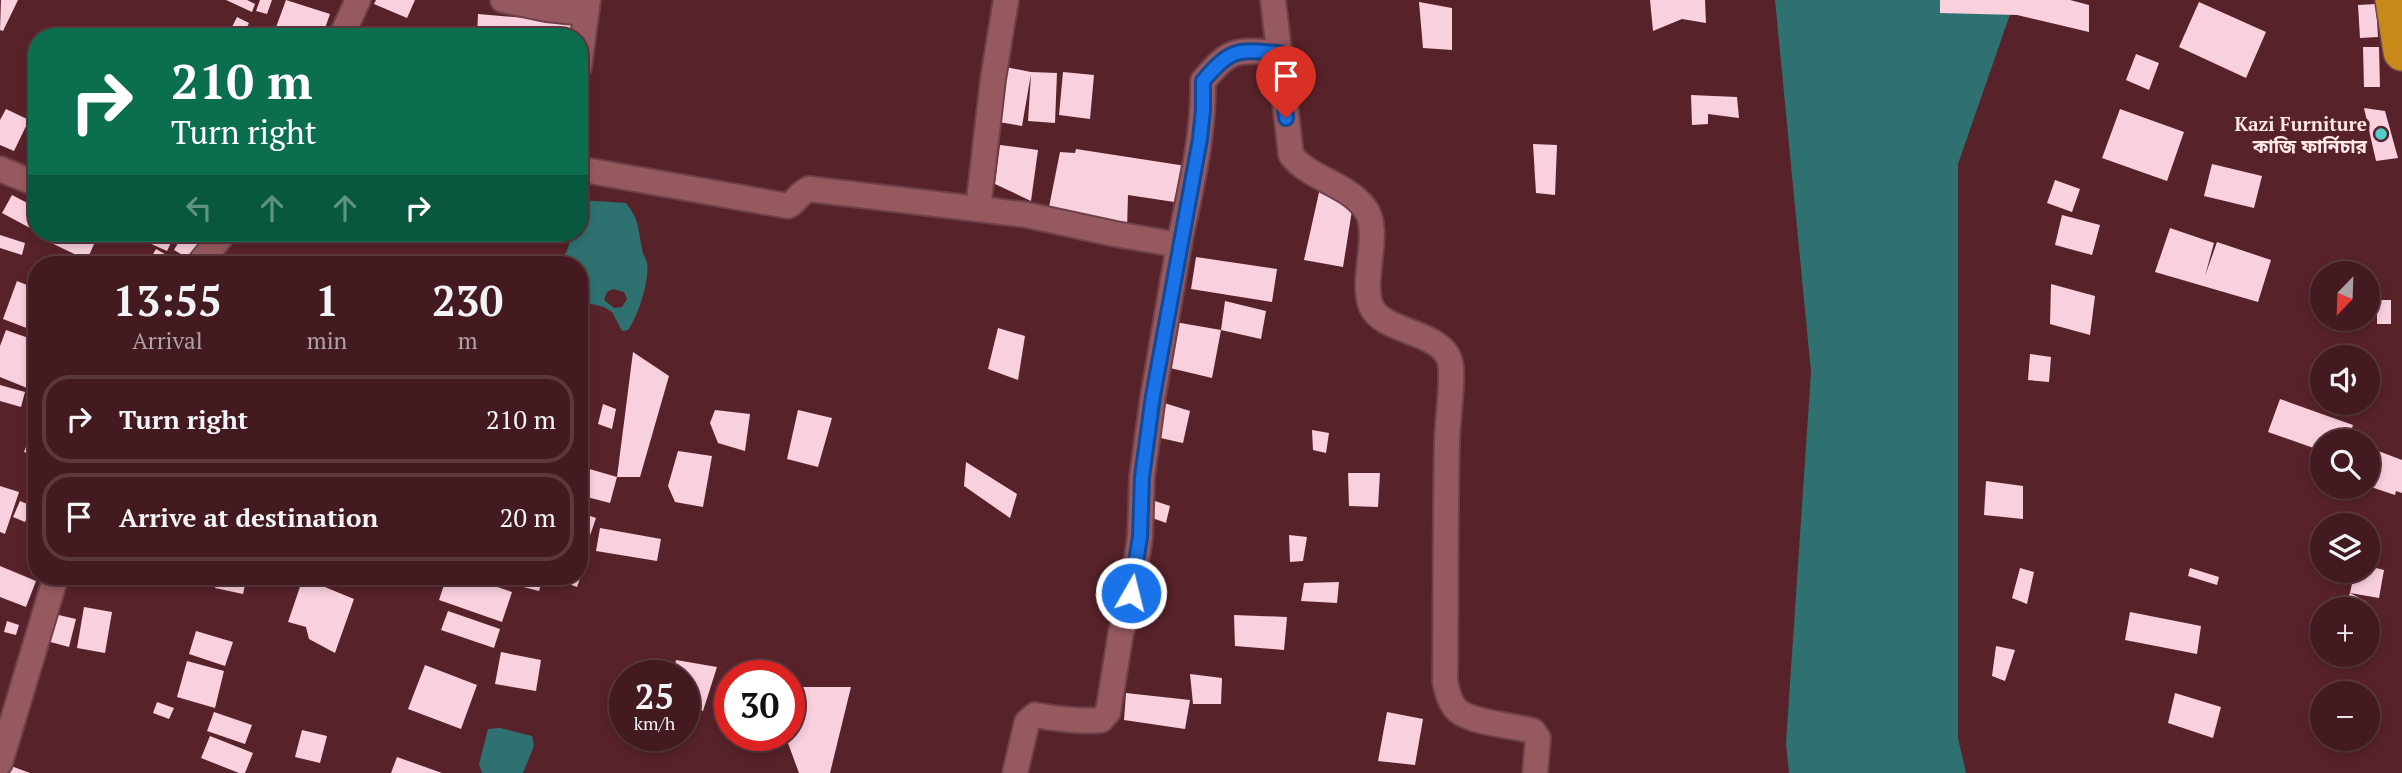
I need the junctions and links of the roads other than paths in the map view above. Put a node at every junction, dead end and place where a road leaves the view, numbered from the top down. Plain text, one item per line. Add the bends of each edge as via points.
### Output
1 (358, 0) edge
2 (503, 0) edge
3 (1006, 0) edge
4 (1273, 0) edge
5 (2394, 0) edge
6 (587, 7) edge
7 (345, 28) edge
8 (584, 28) edge
9 (2402, 52) edge
10 (1279, 53) junction
11 (0, 169) edge
12 (588, 171) edge
13 (28, 180) edge
14 (978, 209) junction
15 (216, 242) edge
16 (1179, 245) junction
17 (205, 256) edge
18 (53, 585) edge
19 (0, 763) edge
20 (1015, 773) edge
21 (1535, 773) edge

1 - 7 street
2 - 6 street via 547,9
3 - 14 street
4 - 10 street
5 - 9 highway
6 - 8 street
10 - 16 street via 1240,50 1221,60 1203,81 1200,139
10 - 21 street via 1291,155 1300,166 1355,198 1371,221 1368,294 1372,309 1444,349 1451,363 1445,682 1450,700 1466,717 1533,730 1538,738
11 - 13 street
12 - 14 street via 788,206 809,189
14 - 16 street
15 - 17 street
16 - 20 street via 1153,396 1129,610 1108,712 1101,720 1035,715 1027,722
18 - 19 street

